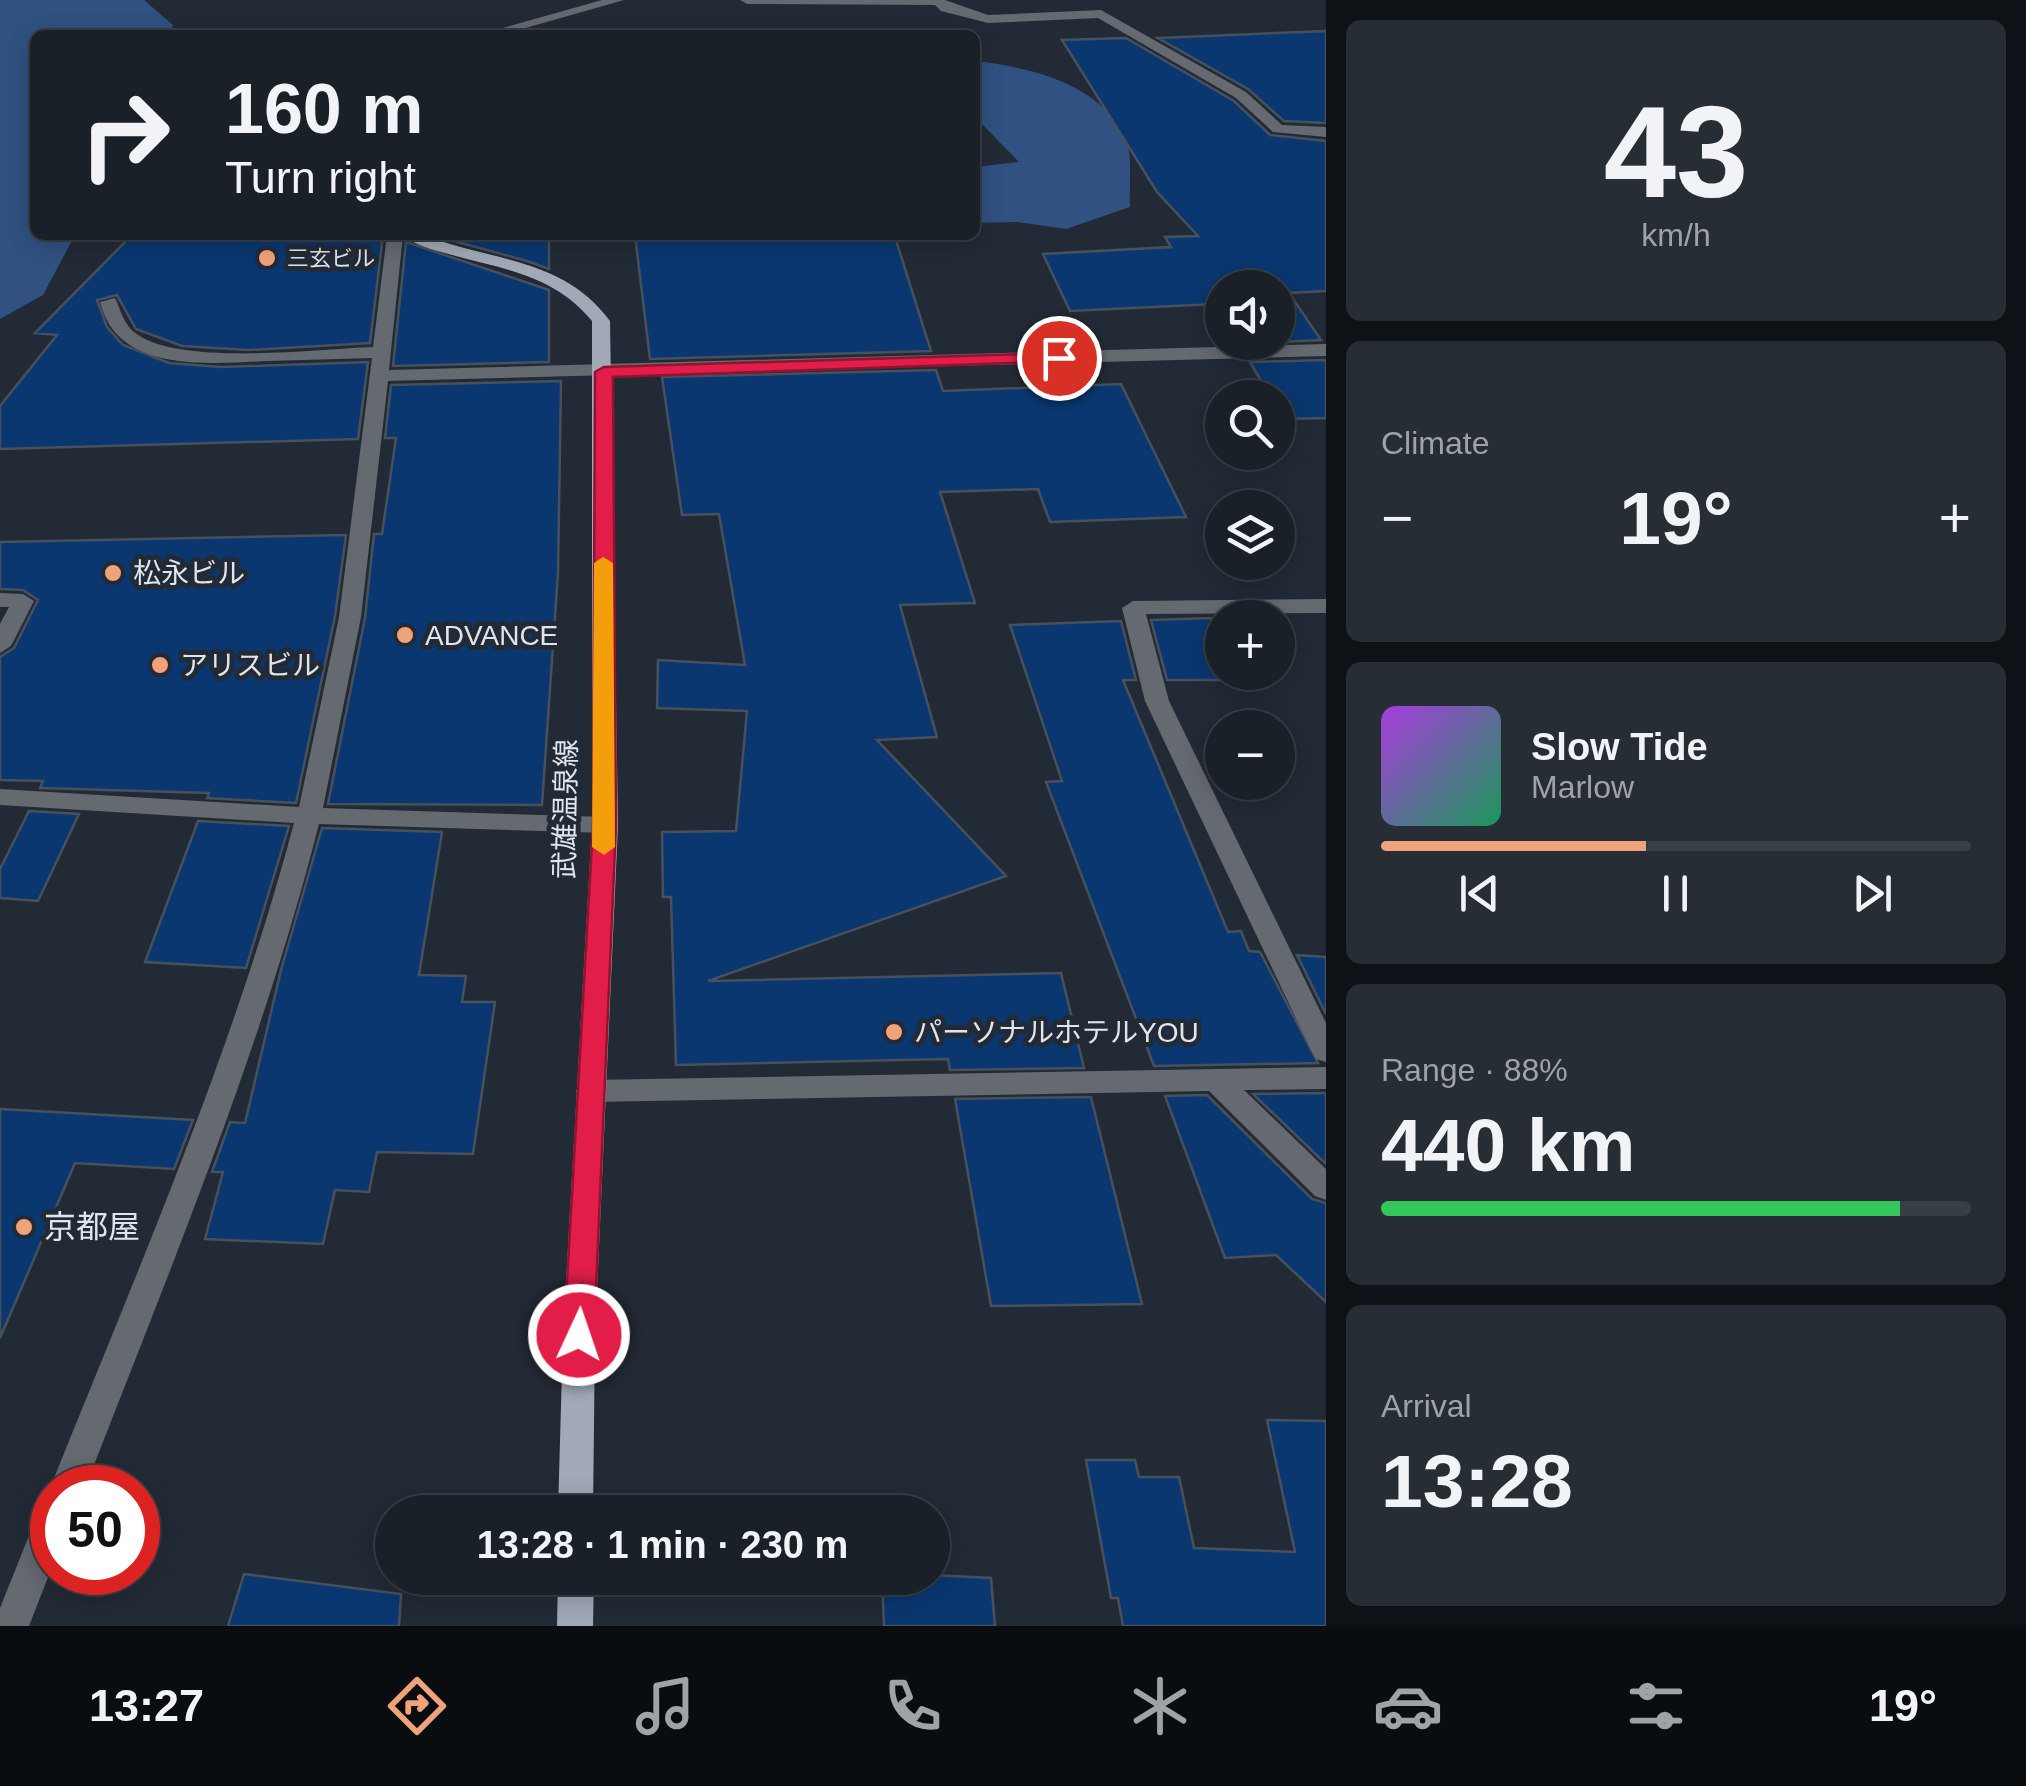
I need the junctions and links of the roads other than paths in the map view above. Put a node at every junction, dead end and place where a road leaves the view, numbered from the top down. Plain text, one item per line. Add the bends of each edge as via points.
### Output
1 (617, 0) edge
2 (747, 0) edge
3 (937, 0) edge
4 (503, 30) edge
5 (1326, 132) edge
6 (393, 240) edge
7 (428, 240) edge
8 (109, 302) dead end
9 (1326, 350) edge
10 (381, 352) junction
11 (604, 372) junction
12 (378, 376) junction
13 (0, 600) edge
14 (1326, 606) edge
15 (0, 646) edge
16 (0, 797) edge
17 (308, 816) junction
18 (605, 825) junction
19 (1326, 1052) edge
20 (1326, 1078) edge
21 (1216, 1080) junction
22 (590, 1092) junction
23 (1326, 1188) edge
24 (75, 1465) edge
25 (577, 1495) edge
26 (30, 1578) edge
27 (576, 1595) edge
28 (11, 1626) edge
29 (576, 1626) edge

1 - 4 street
2 - 3 street
3 - 5 street via 988,18 1100,14 1241,95 1278,130
6 - 10 street
7 - 11 main road, 武雄温泉線 via 572,288 601,321
8 - 10 street via 120,332 188,358
9 - 11 street
10 - 12 street
11 - 12 street
11 - 18 main road, 武雄温泉線
12 - 17 street via 341,671
13 - 15 street via 23,601
14 - 19 street via 1132,608 1157,701
16 - 17 street
17 - 18 street
17 - 24 street via 246,1020
18 - 22 main road, 武雄温泉線
20 - 21 street
21 - 22 street
21 - 23 street
22 - 25 main road, 武雄温泉線
26 - 28 street
27 - 29 main road

